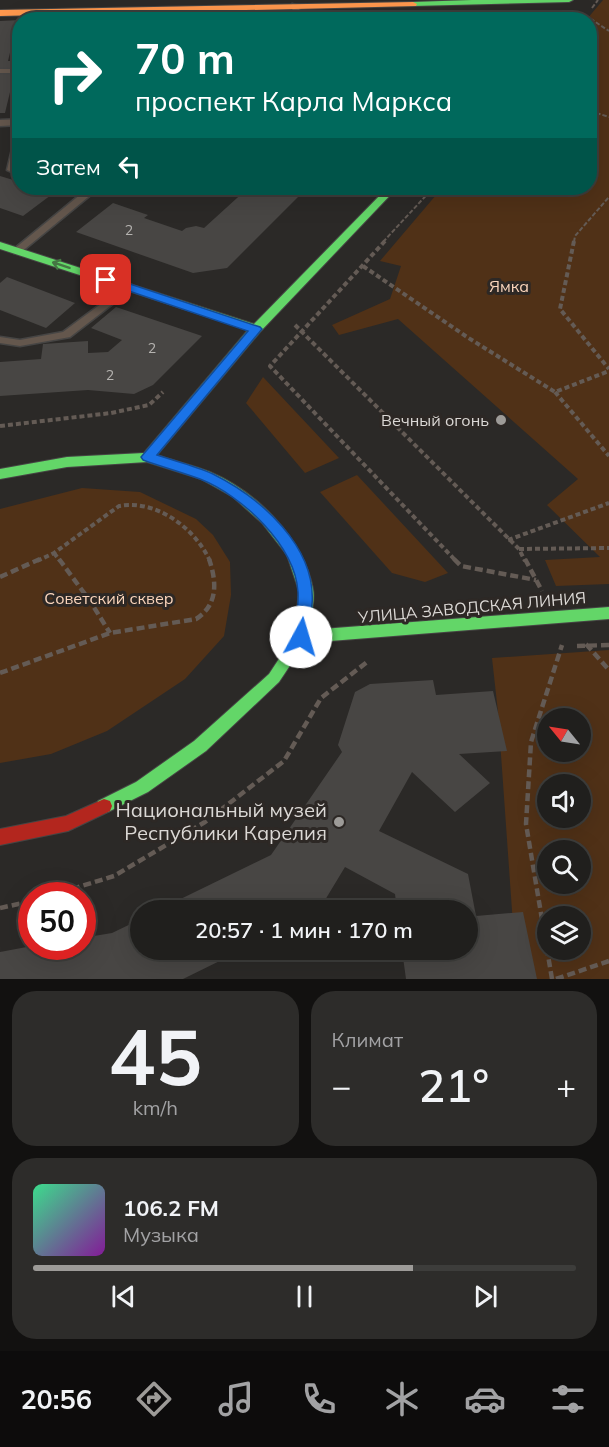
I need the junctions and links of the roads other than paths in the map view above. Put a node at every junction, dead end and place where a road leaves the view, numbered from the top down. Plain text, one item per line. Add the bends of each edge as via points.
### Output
1 (569, 0) edge
2 (500, 1) edge
3 (358, 2) edge
4 (302, 12) edge
5 (558, 12) edge
6 (87, 195) edge
7 (385, 195) edge
8 (0, 245) edge
9 (17, 250) junction
10 (128, 287) junction
11 (256, 329) junction
12 (0, 340) edge
13 (148, 457) junction
14 (0, 474) edge
15 (609, 613) edge
16 (301, 637) junction
17 (0, 837) edge

1 - 2 main road
1 - 5 main road
2 - 3 main road
3 - 4 main road
6 - 9 lane
7 - 11 main road
8 - 9 main road
10 -> 9 main road
10 - 11 main road
10 - 12 lane via 66,335 20,343
11 - 13 main road
13 - 14 main road via 67,462
13 - 16 main road via 206,476 237,494 267,519 294,553 306,591
15 - 16 main road, УЛИЦА ЗАВОДСКАЯ ЛИНИЯ
16 - 17 main road via 274,678 242,710 142,787 68,823

